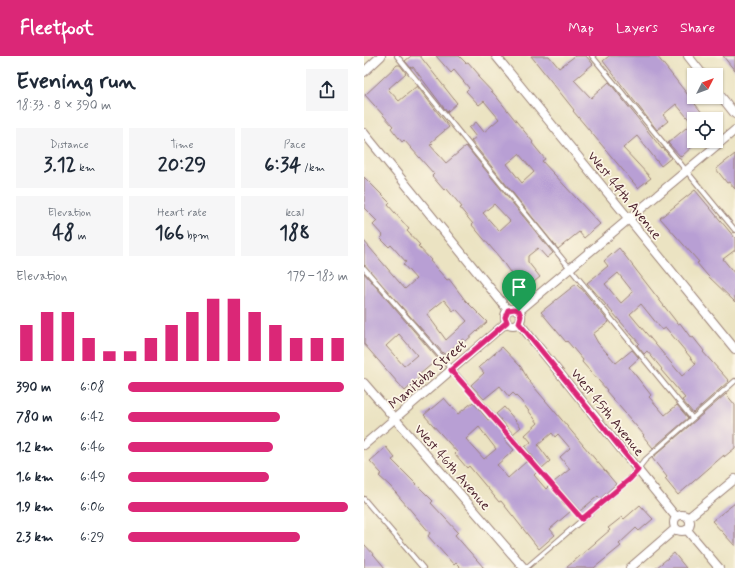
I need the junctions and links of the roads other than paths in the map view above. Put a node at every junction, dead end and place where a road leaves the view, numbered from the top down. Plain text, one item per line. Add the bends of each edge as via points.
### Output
1 (381, 56) edge
2 (397, 56) edge
3 (496, 56) edge
4 (592, 56) edge
5 (688, 56) edge
6 (697, 68) edge
7 (364, 72) edge
8 (723, 99) edge
9 (735, 114) edge
10 (735, 130) edge
11 (364, 133) edge
12 (686, 171) junction
13 (628, 220) junction
14 (735, 230) edge
15 (364, 268) edge
16 (571, 269) junction
17 (508, 310) junction
18 (519, 311) junction
19 (507, 322) junction
20 (519, 323) junction
21 (735, 349) edge
22 (451, 370) junction
23 (735, 381) edge
24 (364, 383) edge
25 (692, 418) junction
26 (395, 419) junction
27 (364, 445) edge
28 (638, 470) junction
29 (735, 479) edge
30 (364, 499) edge
31 (676, 517) junction
32 (688, 518) junction
33 (582, 519) junction
34 (675, 529) junction
35 (687, 530) junction
36 (423, 568) edge
37 (525, 568) edge
38 (630, 568) edge
39 (719, 568) edge

1 - 7 street
2 - 16 lane
3 - 13 street, West 44th Avenue
4 - 12 lane
5 - 6 street
8 - 9 street
10 - 12 street
11 - 17 street
12 - 13 street
12 - 14 lane
13 - 16 street
13 - 21 street, West 44th Avenue
15 - 22 lane
16 - 18 street
16 - 25 lane
17 - 18 street
17 - 19 street via 505,317
18 - 20 street
19 - 20 street via 514,325
19 - 22 street, Manitoba Street
20 - 28 street, West 45th Avenue
22 - 26 street, Manitoba Street
22 - 33 lane
23 - 25 lane
24 - 26 street, West 46th Avenue
25 - 28 lane via 645,460
26 - 27 street, Manitoba Street
26 - 37 street, West 46th Avenue
28 - 31 street, West 45th Avenue
28 - 33 lane
29 - 32 street
30 - 36 lane
31 - 32 street via 682,515
31 - 34 street via 673,523
32 - 35 street via 690,524
33 - 37 lane
34 - 35 street via 681,532
34 - 38 street
35 - 39 street

